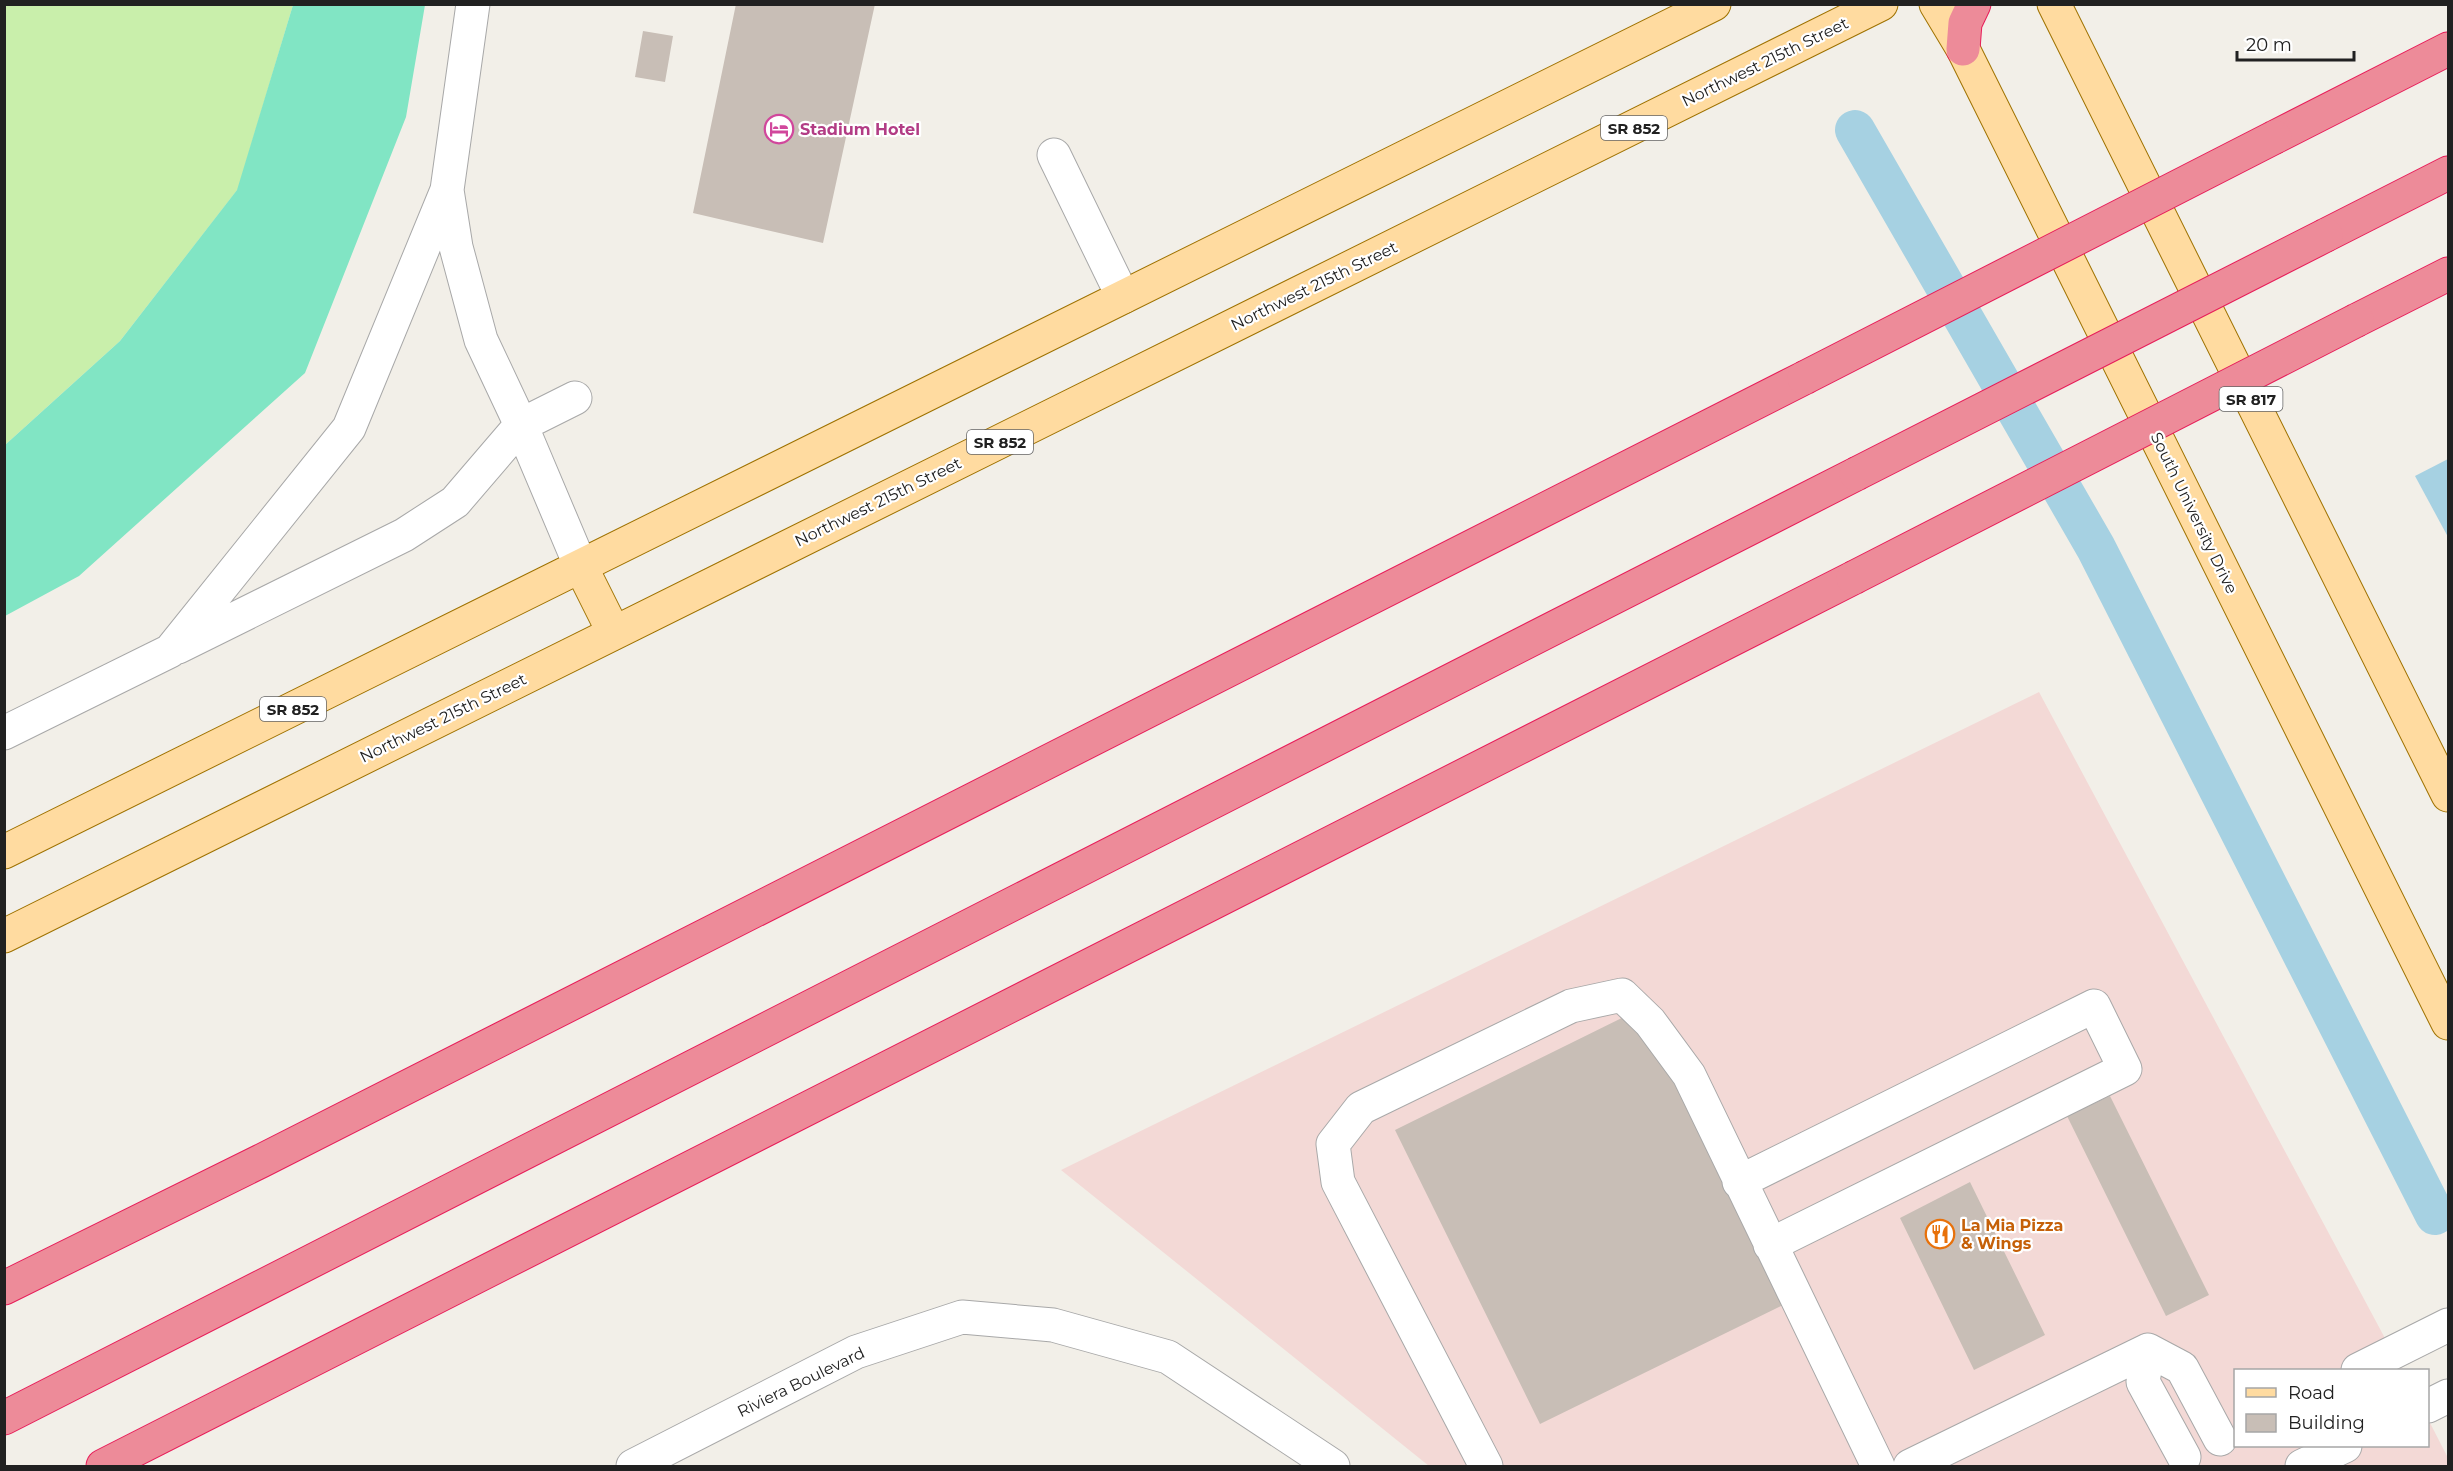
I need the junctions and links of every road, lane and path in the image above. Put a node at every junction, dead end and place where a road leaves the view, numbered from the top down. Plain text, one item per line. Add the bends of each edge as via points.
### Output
1 (473, 4) edge
2 (1714, 4) edge
3 (1881, 4) edge
4 (1936, 4) edge
5 (1974, 4) edge
6 (2054, 4) edge
7 (1963, 49) junction
8 (2448, 49) edge
9 (1054, 155) dead end
10 (2448, 173) edge
11 (447, 190) junction
12 (2448, 274) edge
13 (1123, 297) junction
14 (575, 398) dead end
15 (521, 425) junction
16 (581, 567) junction
17 (614, 633) junction
18 (170, 651) junction
19 (4, 733) edge
20 (2448, 795) edge
21 (4, 852) edge
22 (4, 936) edge
23 (2448, 1023) edge
24 (1739, 1182) junction
25 (1770, 1245) junction
26 (4, 1288) edge
27 (2448, 1325) edge
28 (2148, 1350) junction
29 (2362, 1369) edge
30 (2448, 1396) edge
31 (2429, 1405) edge
32 (4, 1418) edge
33 (2228, 1435) edge
34 (2343, 1447) edge
35 (686, 1455) edge
36 (2175, 1462) edge
37 (103, 1467) edge
38 (633, 1467) edge
39 (1333, 1467) edge
40 (1486, 1467) edge
41 (1878, 1467) edge
42 (1910, 1467) edge
43 (2302, 1467) edge

1 - 11 street
2 - 13 main road, SR 852
3 - 17 main road, Northwest 215th Street / SR 852
4 - 7 main road, South University Drive
5 - 7 highway via 1965,23
6 - 20 main road, SR 817
7 - 23 main road, South University Drive
8 - 26 highway, bridge
9 - 13 street
10 - 32 highway, bridge
11 - 15 street via 456,247 481,340
11 - 18 street via 349,428
12 - 37 highway, bridge
13 - 16 main road, SR 852
14 - 15 street
15 - 16 street
15 - 18 street via 455,502 404,535
16 - 17 main road
16 - 21 main road, SR 852
17 - 22 main road, Northwest 215th Street / SR 852
18 - 19 street
24 - 25 street
24 - 25 street via 2094,1006 2125,1069
24 - 40 street via 1689,1075 1650,1022 1622,995 1571,1005 1361,1108 1333,1144 1338,1182
25 - 41 street
27 - 29 street
28 - 33 street via 2182,1368
28 - 36 street via 2143,1382
28 - 42 street
30 - 31 street
33 - 36 street
34 - 43 street
35 - 38 street, Riviera Boulevard
35 - 39 street, Riviera Boulevard via 856,1352 962,1317 1053,1325 1168,1357

